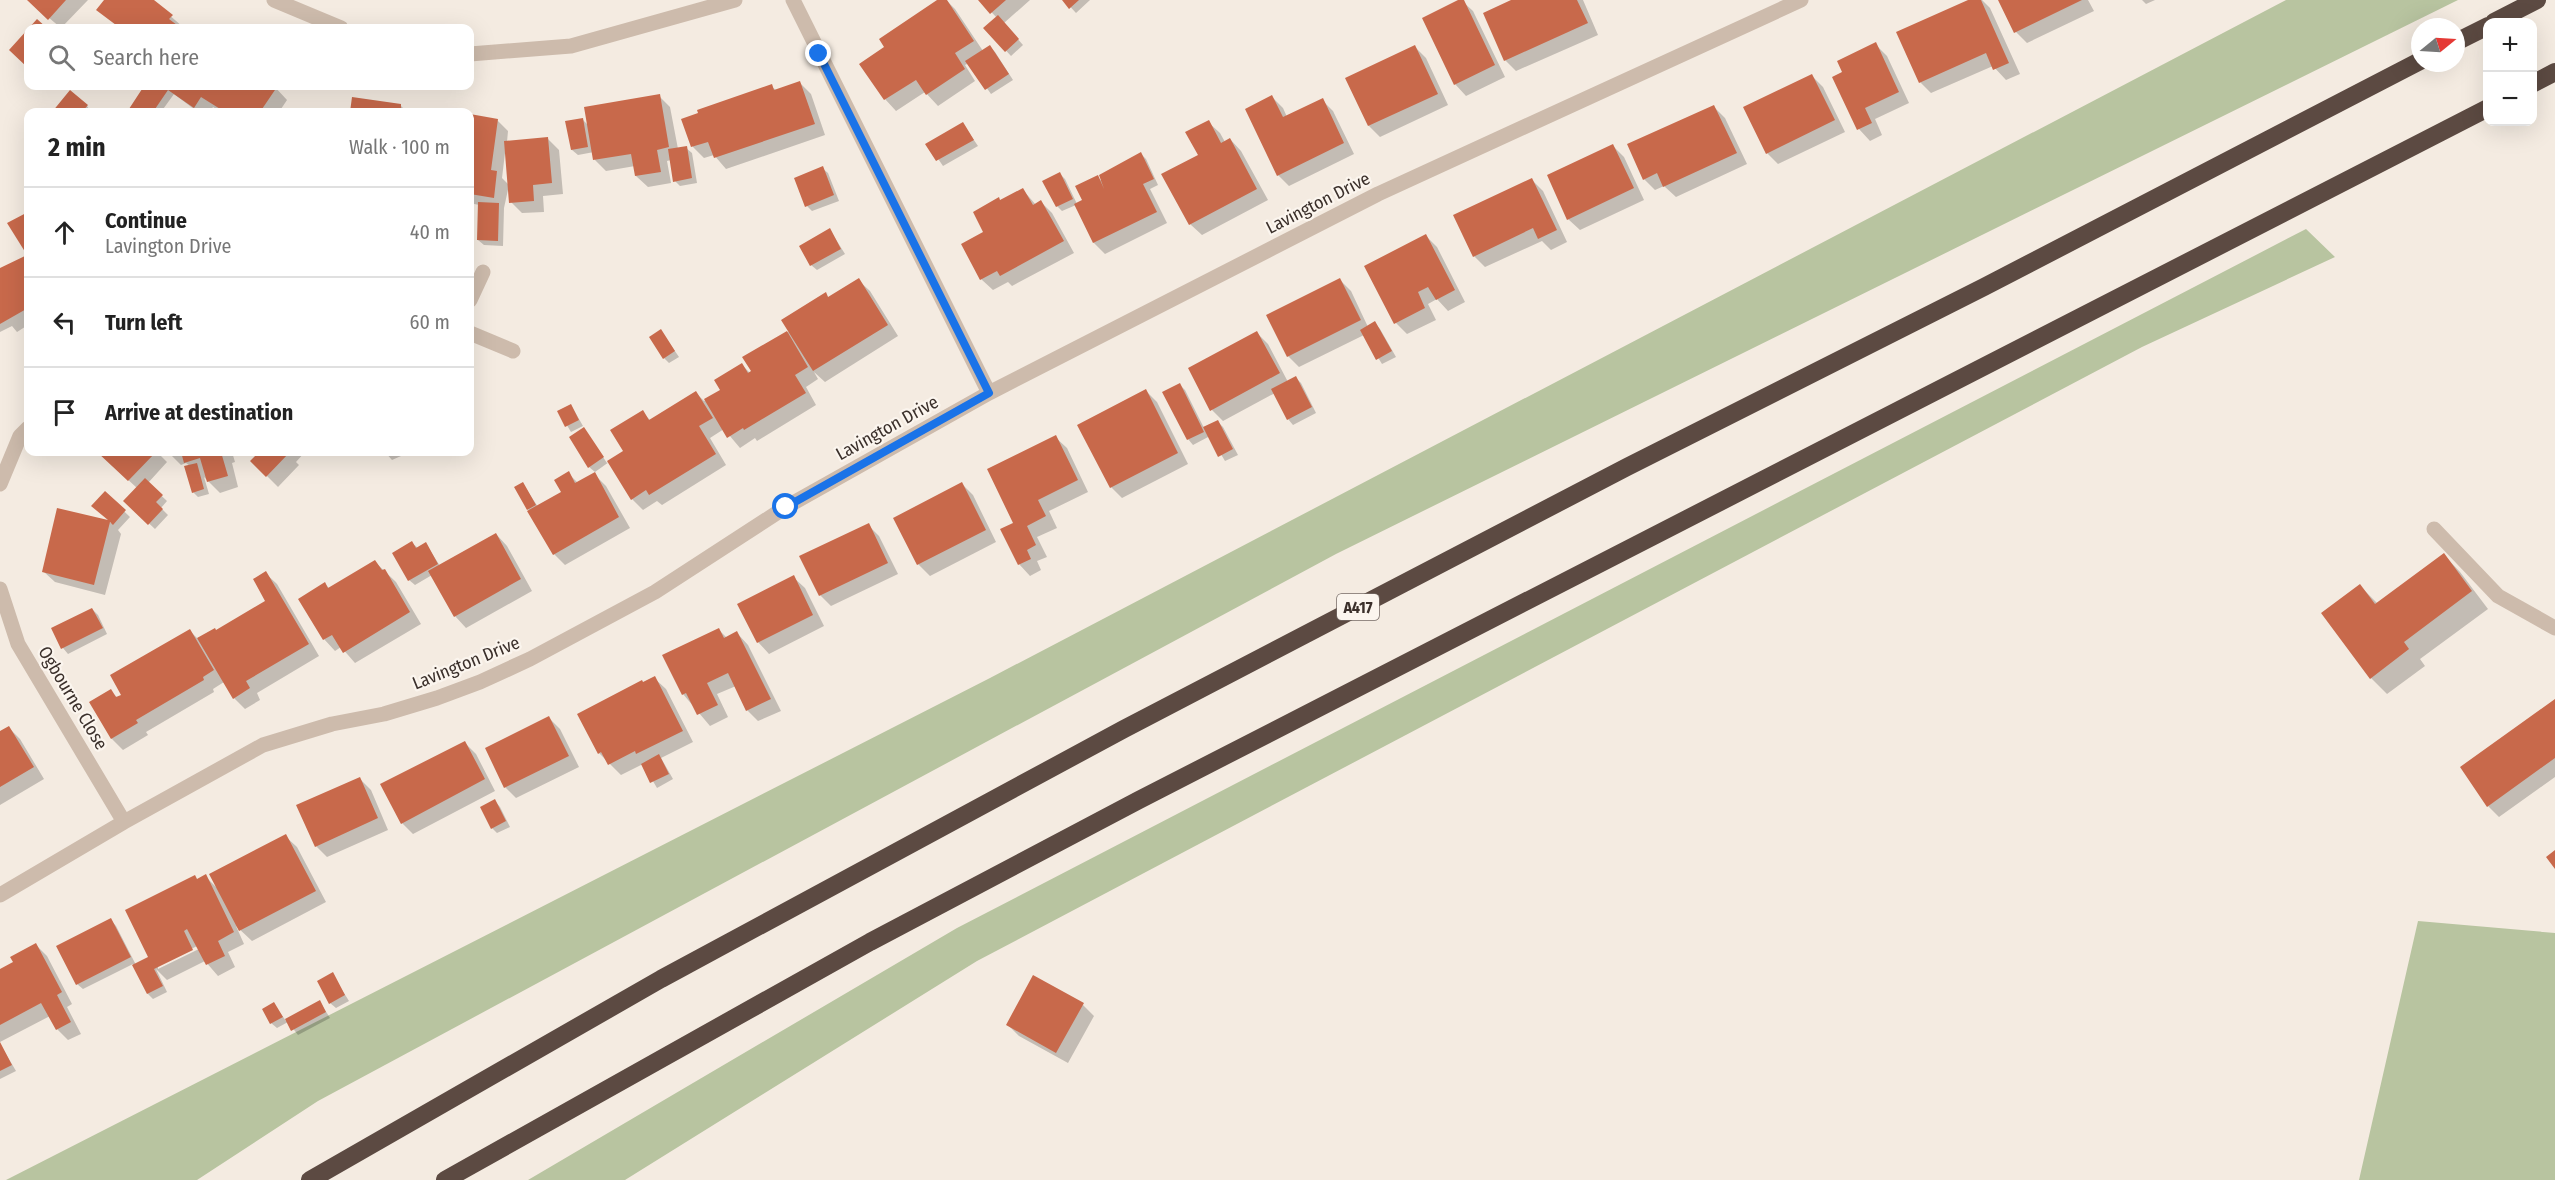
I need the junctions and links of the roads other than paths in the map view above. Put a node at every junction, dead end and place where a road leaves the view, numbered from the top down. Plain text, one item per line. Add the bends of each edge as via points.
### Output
1 (274, 0) edge
2 (735, 0) edge
3 (793, 0) edge
4 (2537, 0) edge
5 (1794, 1) edge
6 (2502, 18) edge
7 (331, 24) edge
8 (2483, 28) edge
9 (2465, 37) edge
10 (474, 54) edge
11 (2411, 66) edge
12 (2555, 72) edge
13 (2537, 81) edge
14 (2483, 110) edge
15 (483, 272) dead end
16 (474, 291) edge
17 (474, 335) edge
18 (513, 351) dead end
19 (989, 393) junction
20 (24, 432) edge
21 (0, 484) edge
22 (2434, 529) dead end
23 (0, 588) edge
24 (2555, 628) edge
25 (124, 822) junction
26 (0, 895) edge
27 (310, 1180) edge
28 (445, 1180) edge

1 - 7 street
2 - 10 street via 571,46
3 - 19 street
4 - 6 highway
5 - 19 street, Lavington Drive via 1378,194
8 - 9 highway
11 - 27 highway, A417 via 1104,740 661,979
12 - 13 highway
14 - 28 highway via 1139,800 870,942
15 - 16 street
17 - 18 street
19 - 25 street, Lavington Drive via 786,507 655,592 530,659 437,698 263,745
20 - 21 street
22 - 24 street via 2498,596
23 - 25 street, Ogbourne Close via 18,644
25 - 26 street, Lavington Drive

